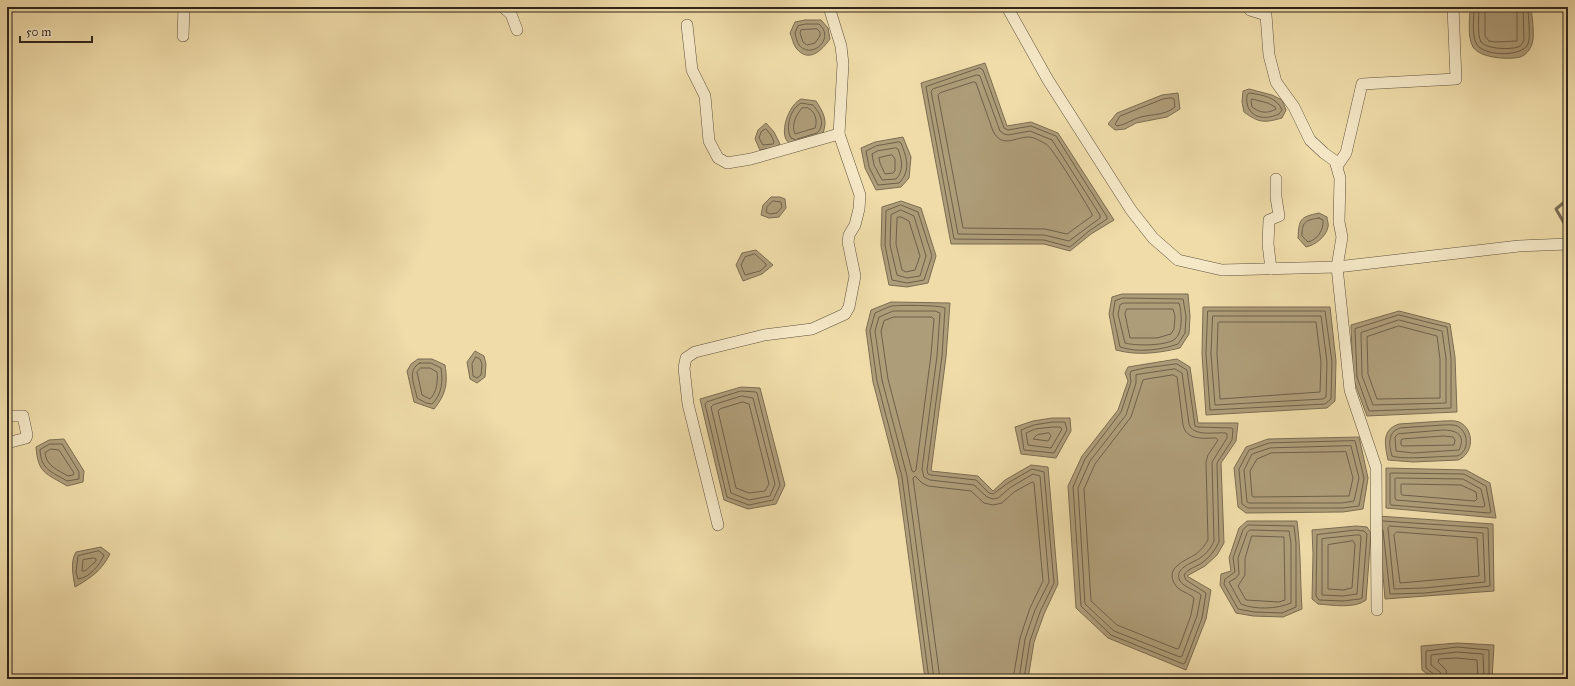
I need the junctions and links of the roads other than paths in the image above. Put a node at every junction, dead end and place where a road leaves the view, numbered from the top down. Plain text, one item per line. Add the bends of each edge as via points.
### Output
1 (184, 7) edge
2 (503, 7) edge
3 (829, 7) edge
4 (1007, 7) edge
5 (1453, 7) edge
6 (1250, 10) dead end
7 (687, 25) dead end
8 (517, 30) dead end
9 (183, 36) dead end
10 (839, 134) junction
11 (1337, 166) junction
12 (1276, 179) dead end
13 (1568, 244) edge
14 (1337, 266) junction
15 (1271, 269) junction
16 (7, 416) edge
17 (7, 443) edge
18 (718, 525) dead end
19 (1377, 610) dead end

1 - 9 street
2 - 8 street via 511,14
3 - 10 street via 841,46 843,64
4 - 15 street via 1048,80 1095,155 1153,238 1178,260 1222,270
5 - 11 street via 1456,79 1362,84 1346,153
6 - 11 street via 1266,15 1269,55 1276,82 1294,107 1310,140 1335,161
7 - 10 street via 692,70 705,96 709,141 718,158 727,163 750,159
10 - 18 street via 860,195 859,209 848,242 855,276 851,300 845,314 812,330 764,335 695,352 686,358 684,368 688,404
11 - 14 street via 1340,178 1339,222 1342,237
12 - 15 street via 1279,216 1269,220
13 - 14 street via 1519,246
14 - 15 street
14 - 19 street via 1350,390 1376,467
16 - 17 street via 23,416 27,435 26,438

